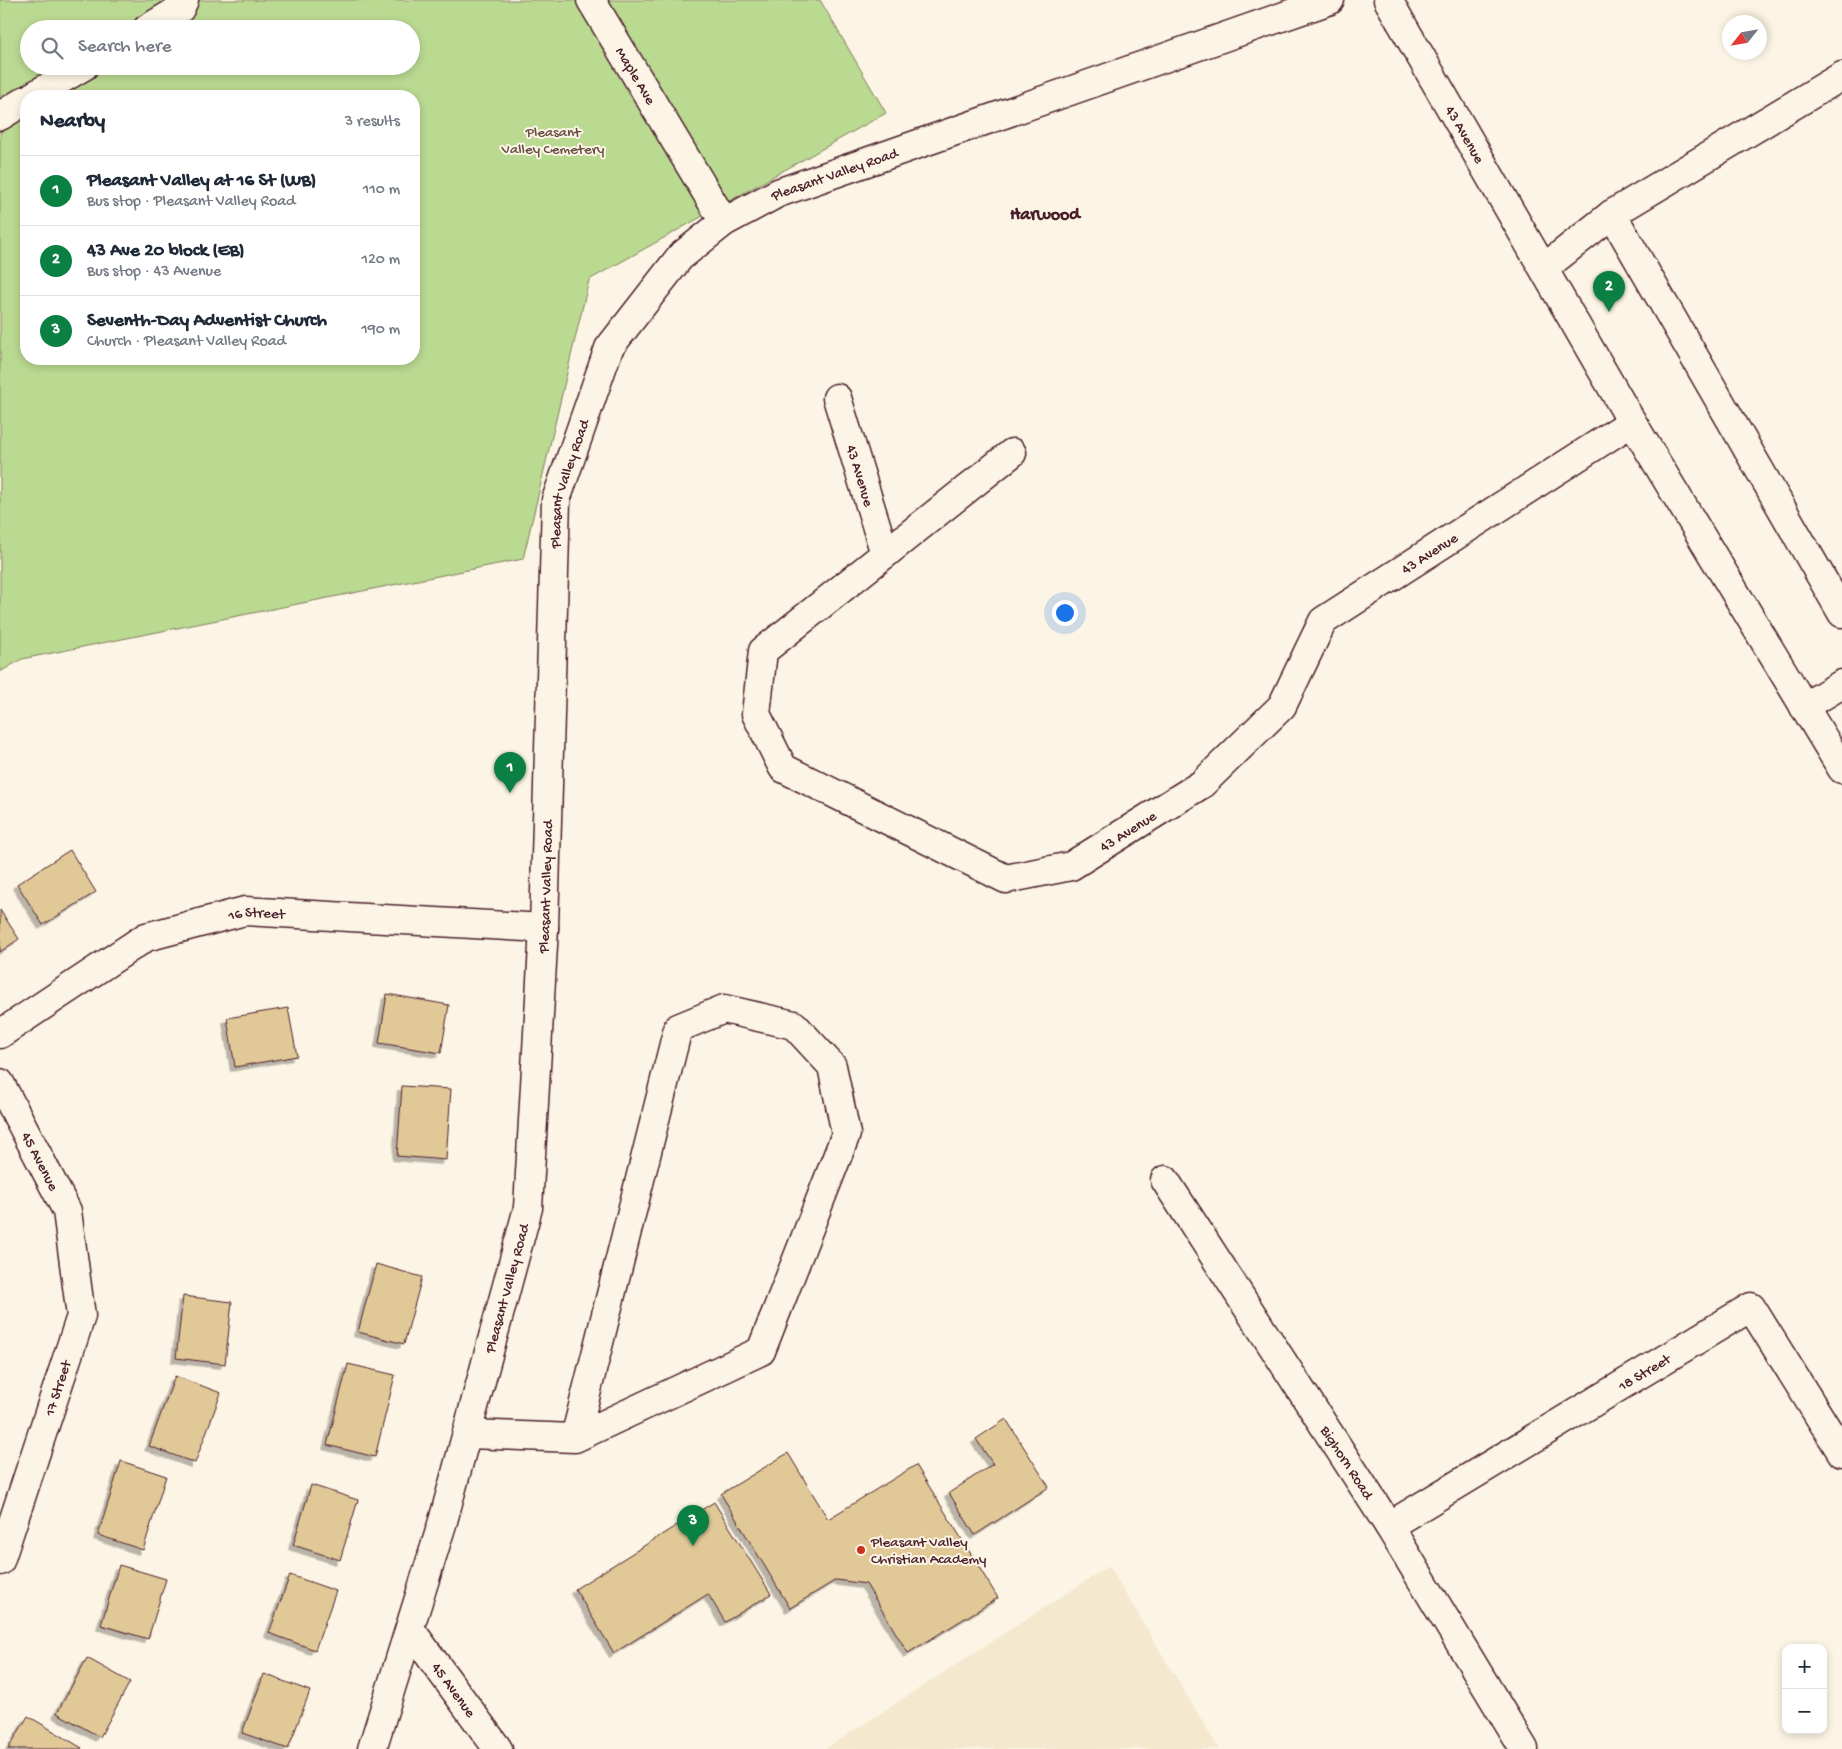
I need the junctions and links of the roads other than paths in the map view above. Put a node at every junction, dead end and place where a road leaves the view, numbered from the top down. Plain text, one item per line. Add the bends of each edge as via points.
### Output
1 (184, 0) edge
2 (591, 0) edge
3 (1330, 0) edge
4 (1388, 0) edge
5 (162, 20) edge
6 (69, 75) edge
7 (1842, 76) edge
8 (43, 90) edge
9 (20, 104) edge
10 (0, 116) edge
11 (1612, 214) junction
12 (724, 222) junction
13 (1544, 268) junction
14 (837, 398) dead end
15 (1632, 422) junction
16 (1012, 453) dead end
17 (885, 554) junction
18 (1842, 613) edge
19 (1842, 684) edge
20 (1804, 707) junction
21 (1842, 769) edge
22 (544, 928) junction
23 (0, 1034) edge
24 (0, 1083) edge
25 (1165, 1180) dead end
26 (67, 1211) joint
27 (467, 1434) junction
28 (575, 1438) junction
29 (1842, 1453) edge
30 (1390, 1526) junction
31 (0, 1561) edge
32 (410, 1629) junction
33 (372, 1749) edge
34 (498, 1749) edge
35 (1524, 1749) edge

1 - 5 street via 180,9
2 - 12 street, Maple Ave
3 - 12 street, Pleasant Valley Road via 778,193
4 - 13 street, 43 Avenue
6 - 8 street
7 - 11 street
9 - 10 street
11 - 13 street
11 - 18 street
12 - 22 street, Pleasant Valley Road via 680,257 609,348 556,500
13 - 15 street, 43 Avenue
14 - 17 street, 43 Avenue
15 - 17 street, 43 Avenue via 1323,621 1282,706 1202,784 1071,866 1006,879 783,768 756,714 763,651
15 - 20 street, 43 Avenue
16 - 17 street, 43 Avenue
19 - 20 street
20 - 21 street, 43 Avenue
22 - 23 street, 16 Street via 245,911 146,937
22 - 27 street, Pleasant Valley Road via 528,1208
24 - 26 street, 45 Avenue
25 - 30 street, Bighorn Road
26 - 31 street, 17 Street via 81,1316
27 - 28 street
27 - 32 street, Pleasant Valley Road
28 - 28 street via 761,1351 846,1134 832,1066 794,1025 724,1009 678,1028
29 - 30 street, 18 Street via 1751,1307
30 - 35 street, Bighorn Road
32 - 33 street, Pleasant Valley Road
32 - 34 street, 45 Avenue

